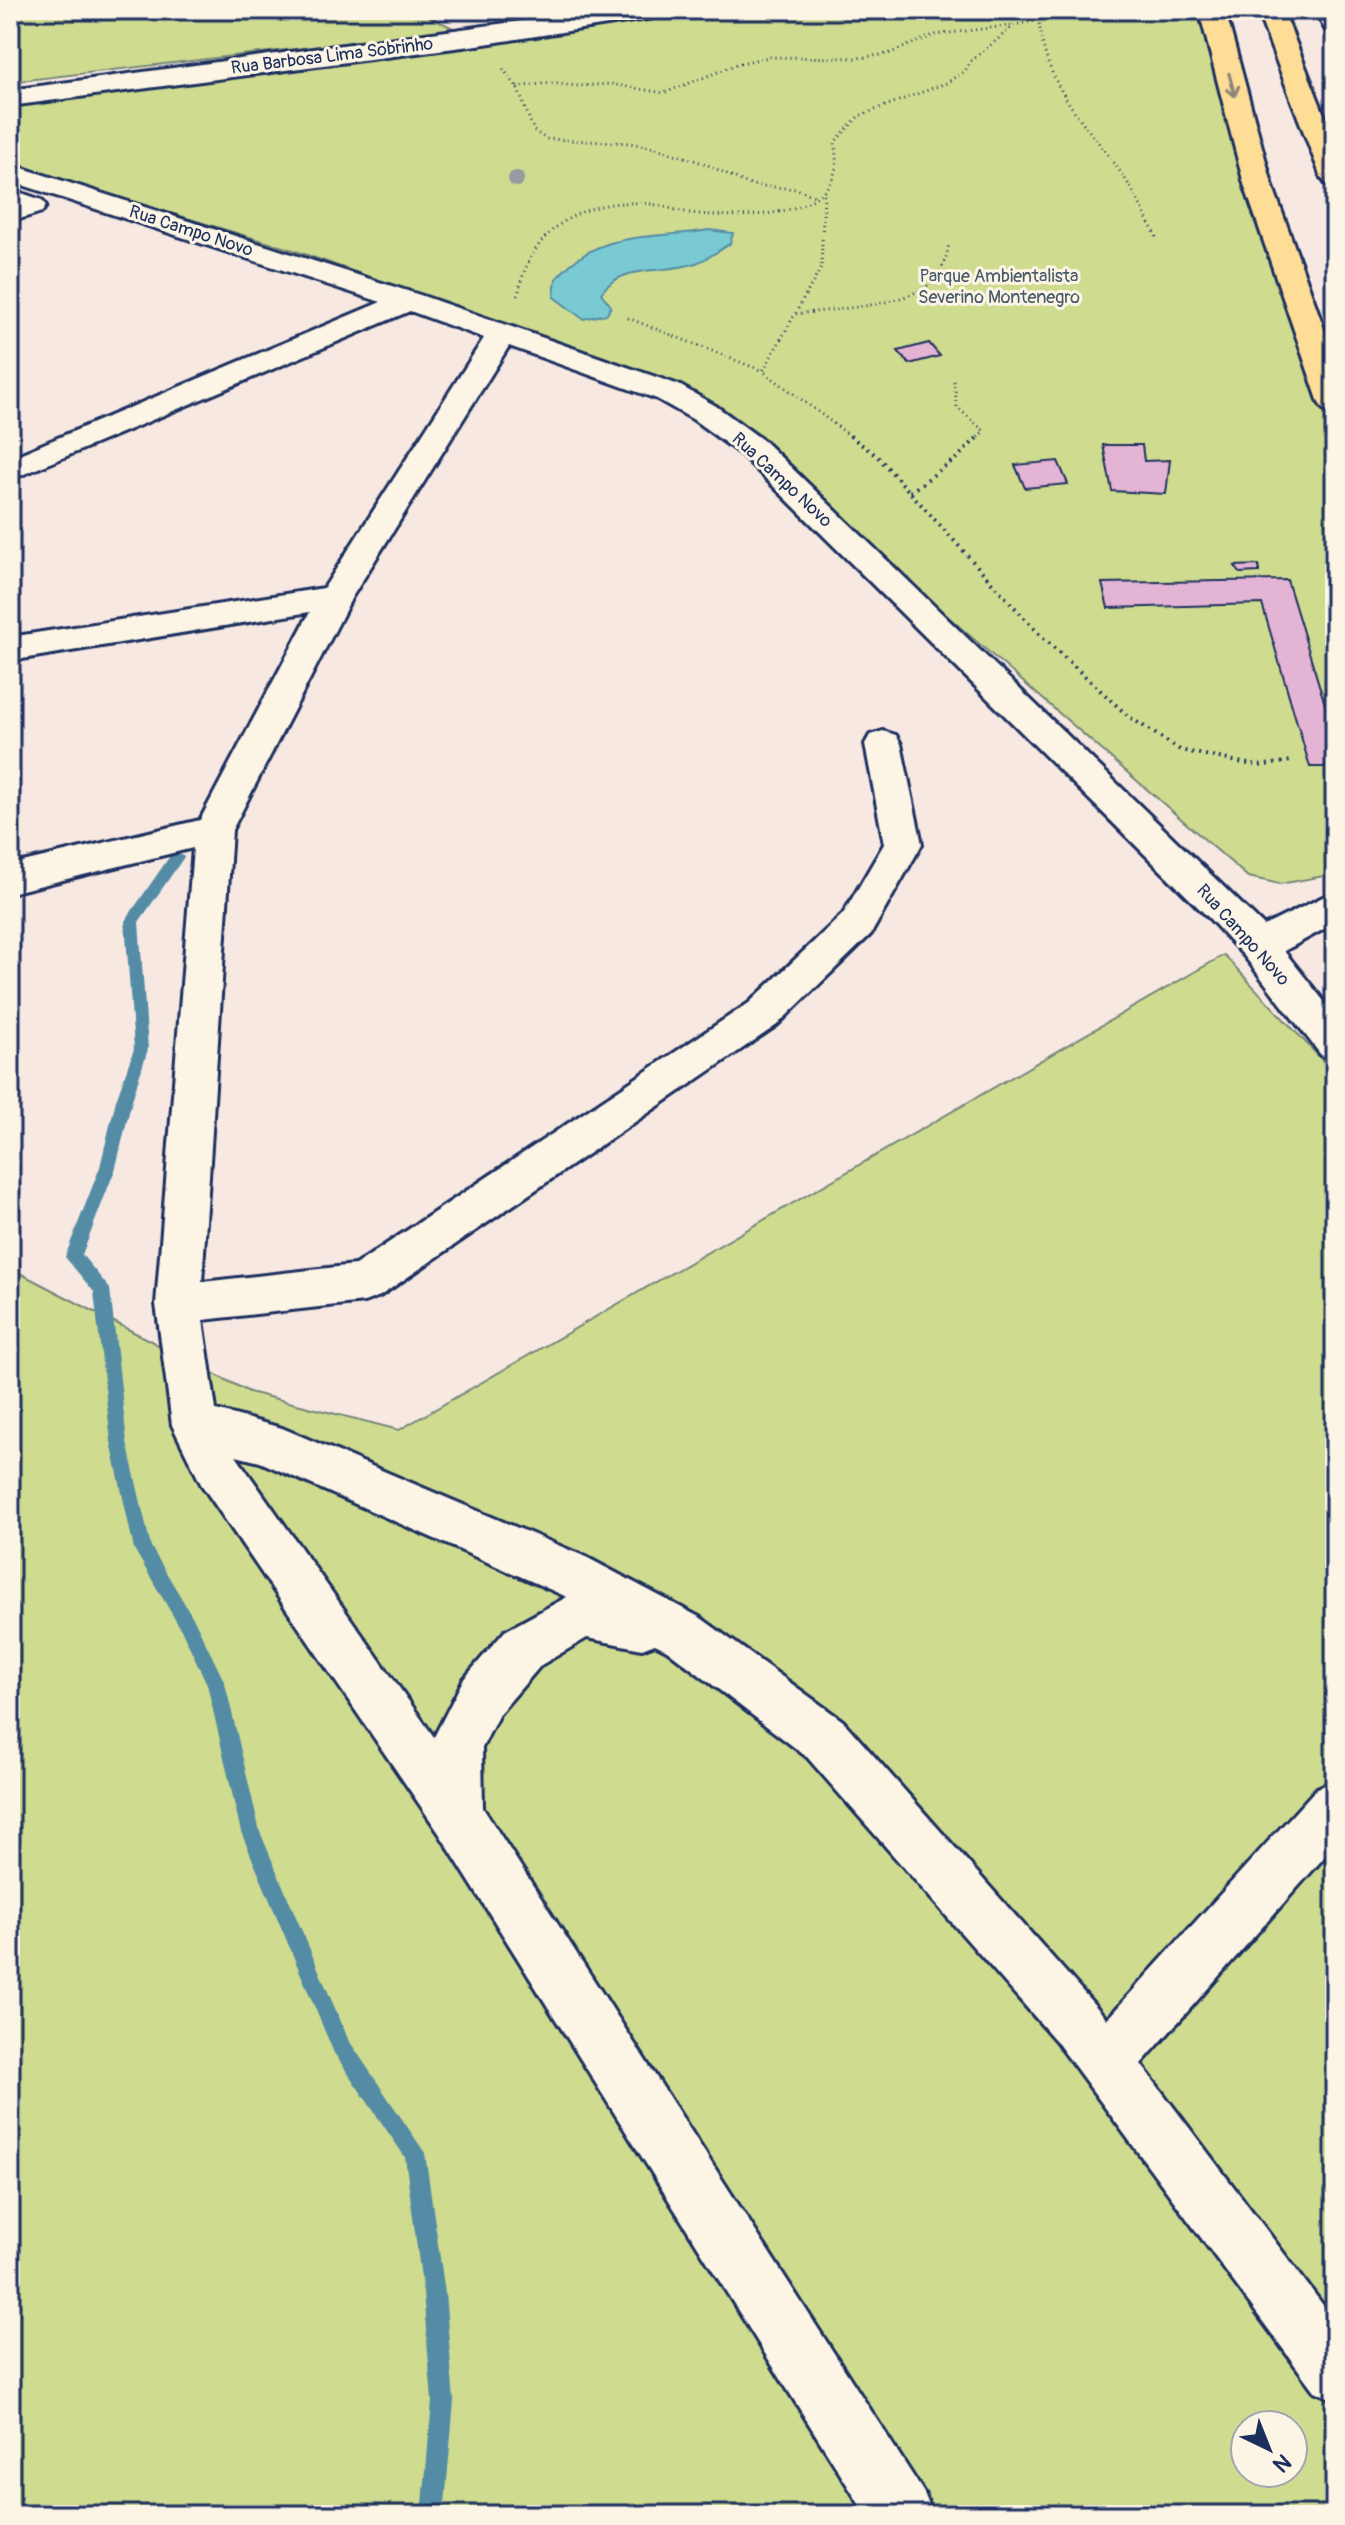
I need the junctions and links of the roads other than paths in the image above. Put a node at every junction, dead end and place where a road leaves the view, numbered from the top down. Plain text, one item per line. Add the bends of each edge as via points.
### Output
1 (480, 10) edge
2 (653, 10) edge
3 (1212, 10) edge
4 (1270, 10) edge
5 (1328, 10) edge
6 (1335, 26) edge
7 (478, 37) junction
8 (10, 98) edge
9 (10, 172) edge
10 (1335, 177) edge
11 (10, 198) edge
12 (10, 213) edge
13 (409, 301) junction
14 (510, 314) junction
15 (1335, 403) edge
16 (10, 470) edge
17 (335, 597) junction
18 (10, 649) edge
19 (883, 744) dead end
20 (213, 830) junction
21 (10, 879) edge
22 (1335, 905) edge
23 (1259, 947) junction
24 (1335, 1044) edge
25 (178, 1304) junction
26 (195, 1425) junction
27 (684, 1634) junction
28 (1335, 1806) edge
29 (457, 1815) junction
30 (1105, 2062) junction
31 (1335, 2370) edge
32 (902, 2515) edge

1 - 7 street
2 - 7 street, Rua Barbosa Lima Sobrinho
3 -> 15 main road via 1258,184
4 - 10 main road
5 - 6 street
7 - 8 street, Rua Barbosa Lima Sobrinho
9 - 13 street, Rua Campo Novo
11 - 12 street via 32,206
13 - 14 street, Rua Campo Novo
13 - 16 street
14 - 17 street
14 - 23 street, Rua Campo Novo via 668,392 753,448
17 - 18 street
17 - 20 street
19 - 25 street via 903,844 857,924 763,1014 364,1283
20 - 21 street
20 - 25 street
22 - 23 street
23 - 24 street, Rua Campo Novo
25 - 26 street
26 - 27 street via 266,1443 569,1573
26 - 29 street via 218,1469
27 - 29 street via 583,1614 523,1648 481,1697 456,1745
27 - 30 street via 825,1739
28 - 30 street
29 - 32 street
30 - 31 street

